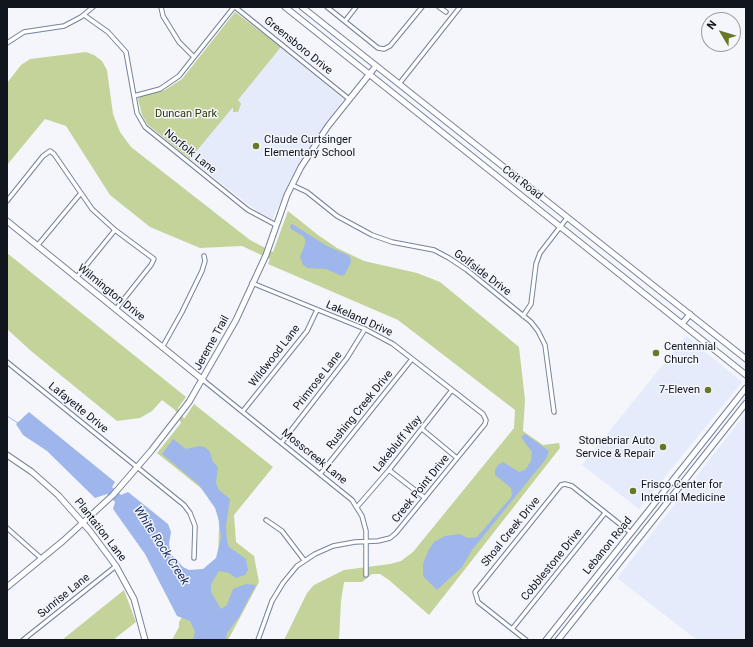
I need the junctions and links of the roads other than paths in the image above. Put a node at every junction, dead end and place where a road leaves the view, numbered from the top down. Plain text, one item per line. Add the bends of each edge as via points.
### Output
1 (93, 7) edge
2 (235, 7) edge
3 (285, 7) edge
4 (302, 7) edge
5 (327, 7) edge
6 (356, 7) edge
7 (422, 7) edge
8 (439, 7) edge
9 (460, 7) edge
10 (161, 8) edge
11 (446, 12) dead end
12 (84, 15) junction
13 (345, 21) junction
14 (7, 42) edge
15 (194, 57) junction
16 (376, 66) junction
17 (369, 74) junction
18 (399, 84) junction
19 (134, 96) junction
20 (349, 99) junction
21 (442, 118) junction
22 (436, 127) junction
23 (292, 185) junction
24 (81, 193) junction
25 (7, 201) edge
26 (567, 218) junction
27 (7, 221) edge
28 (276, 225) junction
29 (560, 226) junction
30 (115, 230) junction
31 (37, 246) junction
32 (204, 256) dead end
33 (622, 261) junction
34 (615, 270) junction
35 (76, 278) junction
36 (252, 283) junction
37 (116, 309) junction
38 (317, 310) junction
39 (690, 314) junction
40 (523, 316) junction
41 (682, 324) junction
42 (365, 330) junction
43 (162, 346) junction
44 (412, 359) junction
45 (746, 359) edge
46 (7, 362) edge
47 (746, 375) edge
48 (203, 380) junction
49 (746, 388) edge
50 (452, 390) junction
51 (746, 403) edge
52 (243, 411) junction
53 (554, 412) dead end
54 (486, 418) joint
55 (422, 429) junction
56 (704, 441) junction
57 (282, 442) junction
58 (712, 447) junction
59 (7, 455) edge
60 (457, 458) junction
61 (137, 468) junction
62 (389, 470) junction
63 (321, 473) junction
64 (425, 498) junction
65 (357, 507) junction
66 (605, 512) junction
67 (266, 520) dead end
68 (83, 524) junction
69 (7, 528) edge
70 (631, 533) junction
71 (639, 539) junction
72 (368, 542) junction
73 (194, 558) dead end
74 (42, 559) junction
75 (304, 560) junction
76 (116, 566) junction
77 (366, 575) dead end
78 (7, 587) edge
79 (512, 629) junction
80 (23, 640) edge
81 (145, 640) edge
82 (258, 640) edge
83 (526, 640) edge
84 (546, 640) edge
85 (558, 640) edge

1 - 12 street
2 - 15 street
2 - 20 street, Greensboro Drive
3 - 17 main road, Coit Road
4 - 16 main road, Coit Road
5 - 13 street
6 - 13 street
7 - 13 street via 390,46 384,49 378,48
8 - 11 street
9 - 18 street
10 - 15 street via 179,42
12 - 14 street via 64,26 20,34
12 - 19 street, Norfolk Lane via 124,47
15 - 19 street via 179,76 166,86
16 - 17 main road, Jereme Trail
16 - 18 main road, Coit Road
17 - 20 main road, Jereme Trail
17 - 22 main road, Coit Road
18 - 21 main road, Coit Road
19 - 28 street, Norfolk Lane via 139,117 146,127 252,212
20 - 23 main road, Jereme Trail via 310,152
21 - 22 main road
21 - 26 main road, Coit Road
22 - 29 main road, Coit Road
23 - 28 main road, Jereme Trail
23 - 40 street, Golfside Drive via 307,192 337,216 372,235 392,242 434,250 449,258
24 - 25 street via 50,151 43,156
24 - 30 street via 92,209
24 - 31 street
26 - 29 street
26 - 33 main road, Coit Road
27 - 31 main road, Wilmington Drive
28 - 36 main road, Jereme Trail via 266,255
29 - 34 main road, Coit Road
29 - 40 street via 540,253 536,264 531,304
30 - 35 street
30 - 37 street via 154,259
31 - 35 main road, Wilmington Drive
32 - 43 street via 202,271
33 - 34 main road
33 - 39 main road, Coit Road
34 - 41 main road, Coit Road
35 - 37 main road, Wilmington Drive
36 - 38 street, Lakeland Drive
36 - 48 main road, Jereme Trail via 231,330
37 - 43 main road, Wilmington Drive
38 - 42 street, Lakeland Drive
38 - 52 street, Wildwood Lane via 307,331
39 - 41 main road
39 - 45 main road, Coit Road
40 - 53 street, Golfside Drive via 538,331 545,345
41 - 47 main road, Coit Road
42 - 44 street, Lakeland Drive via 393,344
42 - 57 street, Primrose Lane via 347,358
43 - 48 main road, Wilmington Drive
44 - 50 street, Lakeland Drive
44 - 63 street, Rushing Creek Drive
46 - 61 street, Lafayette Drive
48 - 52 street, Mosscreek Lane
48 - 61 main road, Jereme Trail
49 - 56 main road, Lebanon Road
50 - 54 street, Lakeland Drive
50 - 55 street, Lakebluff Way
51 - 58 main road, Lebanon Road
52 - 57 street, Mosscreek Lane
54 - 60 street, Creek Point Drive via 485,424
55 - 60 street
55 - 62 street, Lakebluff Way
56 - 58 main road
56 - 70 main road, Lebanon Road
57 - 63 street, Mosscreek Lane
58 - 71 main road, Lebanon Road
59 - 68 main road, Plantation Lane via 53,490
60 - 64 street, Creek Point Drive
61 - 68 main road, Jereme Trail
61 - 73 street, Lafayette Drive via 184,505 190,513 195,533
62 - 64 street
62 - 65 street, Lakebluff Way
63 - 65 street, Mosscreek Lane
64 - 72 street, Creek Point Drive via 396,533 386,539
65 - 72 street, Mosscreek Lane via 364,521
66 - 70 street
66 - 79 street, Cobblestone Drive
66 - 79 street, Shoal Creek Drive via 572,486 561,485 477,589 475,595 478,602
67 - 75 street via 282,531
68 - 74 main road, Jereme Trail
68 - 76 main road, Plantation Lane
69 - 74 street
70 - 71 main road
70 - 84 main road, Lebanon Road
71 - 85 main road, Lebanon Road
72 - 75 street, Creek Point Drive via 333,546
72 - 77 street, Mosscreek Lane
74 - 78 main road, Jereme Trail
75 - 82 street, Creek Point Drive via 292,571 272,601
76 - 80 street, Sunrise Lane
76 - 81 main road, Plantation Lane via 134,599
79 - 83 street

